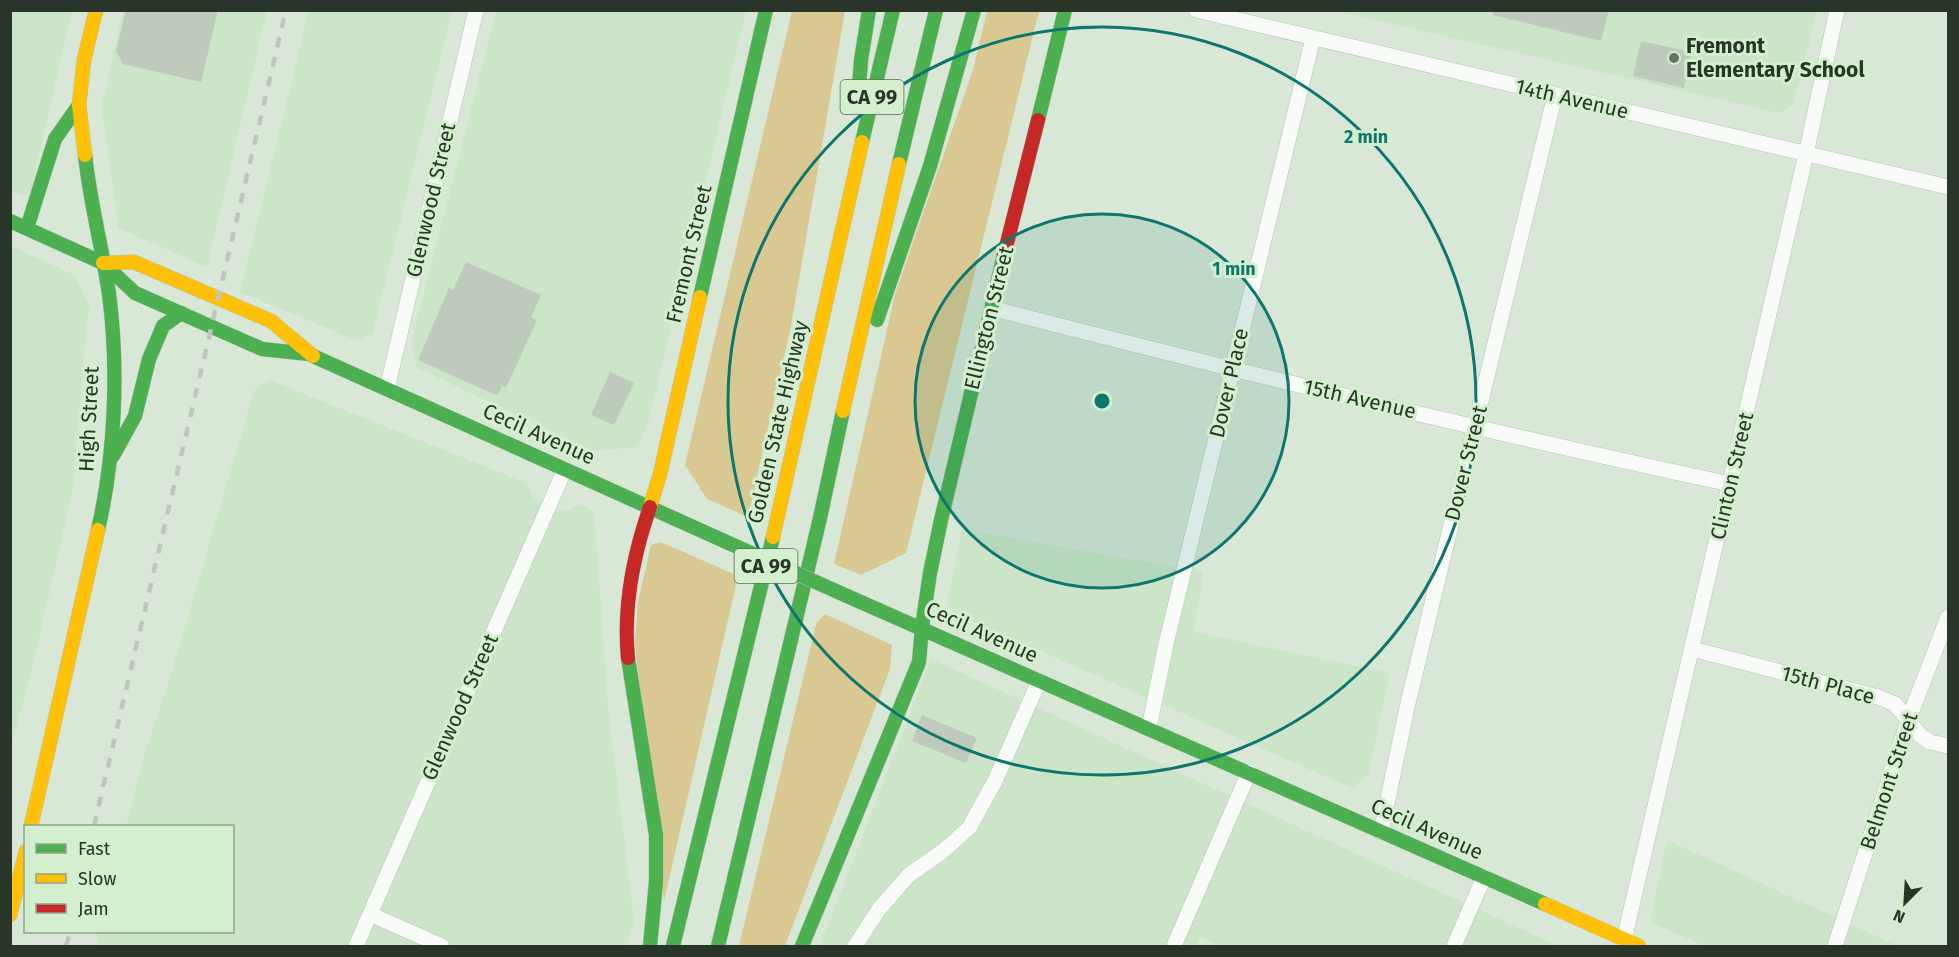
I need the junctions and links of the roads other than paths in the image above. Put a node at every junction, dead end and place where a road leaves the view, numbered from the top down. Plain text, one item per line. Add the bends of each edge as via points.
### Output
1 (96, 10) edge
2 (476, 10) edge
3 (766, 10) edge
4 (869, 10) edge
5 (893, 10) edge
6 (936, 10) edge
7 (974, 10) edge
8 (1065, 10) edge
9 (1196, 10) edge
10 (1837, 10) edge
11 (1313, 38) junction
12 (1555, 95) junction
13 (79, 105) junction
14 (1806, 153) junction
15 (852, 183) junction
16 (1948, 187) edge
17 (10, 221) edge
18 (27, 228) junction
19 (103, 263) junction
20 (991, 308) junction
21 (181, 313) junction
22 (309, 354) junction
23 (1232, 368) junction
24 (387, 389) junction
25 (843, 408) junction
26 (1475, 426) junction
27 (108, 464) junction
28 (565, 469) junction
29 (1730, 484) junction
30 (650, 507) junction
31 (1948, 617) edge
32 (922, 627) junction
33 (1692, 649) junction
34 (1039, 681) junction
35 (1908, 721) junction
36 (1149, 728) junction
37 (1948, 746) edge
38 (1249, 772) junction
39 (31, 825) edge
40 (1381, 832) junction
41 (24, 859) edge
42 (20, 875) junction
43 (1484, 877) junction
44 (10, 894) edge
45 (370, 914) junction
46 (10, 915) edge
47 (1624, 940) junction
48 (356, 946) edge
49 (442, 946) edge
50 (650, 946) edge
51 (673, 946) edge
52 (718, 946) edge
53 (802, 946) edge
54 (855, 946) edge
55 (1174, 946) edge
56 (1454, 946) edge
57 (1639, 946) edge
58 (1835, 946) edge

1 - 13 main road, High Street via 84,60
2 - 24 street, Glenwood Street
3 - 30 main road, Fremont Street
4 - 15 main road via 861,60
5 - 15 main road, Golden State Highway / CA 99
6 - 25 main road, CA 99
7 - 25 main road via 953,93 896,269
8 - 20 main road, Ellington Street
9 - 11 street, 14th Avenue
10 - 14 street, Clinton Street
11 - 12 street, 14th Avenue
11 - 23 street, Dover Place
12 - 14 street, 14th Avenue
12 - 26 street, Dover Street
13 - 18 main road via 55,139
13 - 19 main road, High Street
14 - 16 street, 14th Avenue
14 - 29 street, Clinton Street
15 - 51 main road, Golden State Highway / CA 99 via 774,537
17 - 18 main road, Cecil Avenue
18 - 19 main road, Cecil Avenue
19 - 21 main road, Cecil Avenue via 135,293
19 - 22 main road, Cecil Avenue via 134,262 271,321
19 - 27 main road, High Street via 114,365
20 - 23 street, 15th Avenue
20 - 32 main road, Ellington Street via 926,587
21 - 22 main road, Cecil Avenue via 262,349
21 - 27 main road via 163,326 149,359 135,416
22 - 24 main road, Cecil Avenue
23 - 26 street, 15th Avenue
23 - 36 street, Dover Place
24 - 28 main road, Cecil Avenue
25 - 52 main road, CA 99
26 - 29 street, 15th Avenue
26 - 40 street, Dover Street
27 - 39 main road, High Street via 102,514
28 - 30 main road, Cecil Avenue
28 - 45 street, Glenwood Street
29 - 33 street, Clinton Street
30 - 32 main road, Cecil Avenue, bridge
30 - 50 main road, Fremont Street via 633,568 627,644 654,821 655,910
31 - 35 street, Belmont Street
32 - 34 main road, Cecil Avenue
32 - 53 main road, Ellington Street via 919,662
33 - 35 street, 15th Place via 1878,697 1895,704
33 - 47 street, Clinton Street
34 - 36 main road, Cecil Avenue
34 - 54 street via 995,781 969,828 909,875 879,909
35 - 37 street, 15th Place via 1929,742
35 - 58 street, Belmont Street
36 - 38 main road, Cecil Avenue
38 - 40 main road, Cecil Avenue
38 - 55 street
40 - 43 main road, Cecil Avenue
41 - 42 main road
42 - 44 main road
42 - 46 main road
43 - 47 main road, Cecil Avenue
43 - 56 street
45 - 48 street, Glenwood Street
45 - 49 street
47 - 57 main road, Cecil Avenue

